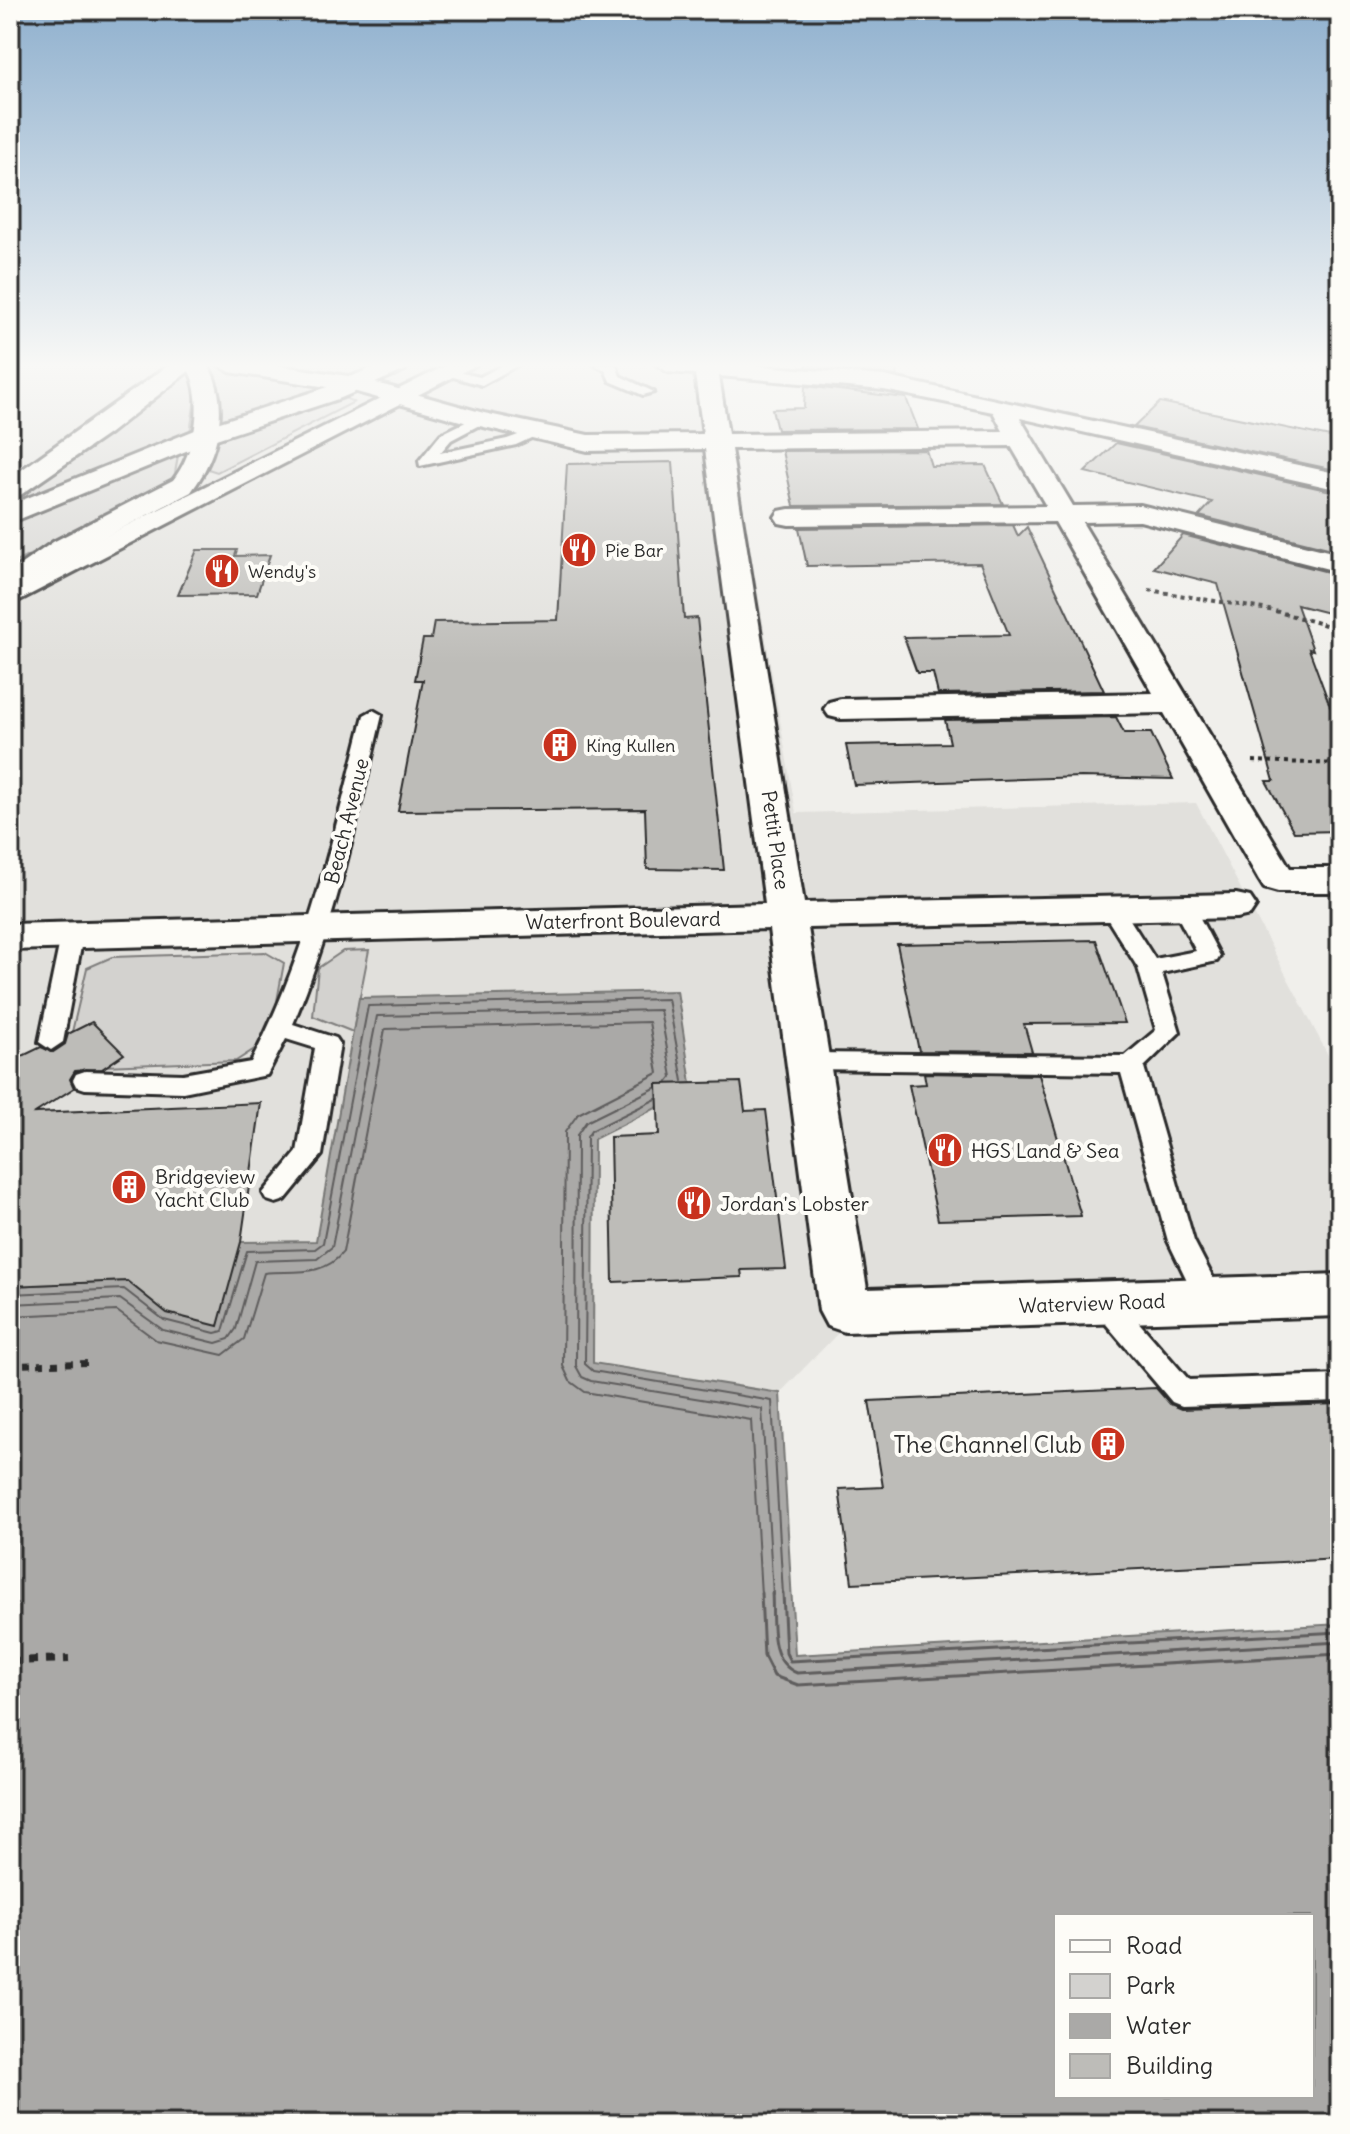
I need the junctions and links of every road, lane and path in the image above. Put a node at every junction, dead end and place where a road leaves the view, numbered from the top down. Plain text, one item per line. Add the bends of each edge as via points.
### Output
1 (47, 465) edge
2 (132, 465) edge
3 (197, 465) edge
4 (267, 465) edge
5 (721, 465) edge
6 (1035, 465) edge
7 (1262, 465) edge
8 (1340, 482) edge
9 (12, 488) edge
10 (1063, 513) junction
11 (10, 515) edge
12 (789, 517) dead end
13 (1340, 563) edge
14 (10, 586) edge
15 (1108, 590) junction
16 (10, 596) edge
17 (1340, 629) edge
18 (1174, 703) junction
19 (841, 709) dead end
20 (373, 715) dead end
21 (1208, 760) junction
22 (1340, 764) edge
23 (1340, 880) edge
24 (1236, 906) dead end
25 (1184, 908) junction
26 (1112, 909) junction
27 (787, 916) junction
28 (318, 926) junction
29 (72, 936) junction
30 (10, 937) edge
31 (1149, 968) junction
32 (282, 1029) junction
33 (51, 1042) dead end
34 (808, 1061) junction
35 (1131, 1065) junction
36 (85, 1080) dead end
37 (276, 1193) dead end
38 (1340, 1295) edge
39 (1210, 1299) junction
40 (1105, 1303) junction
41 (845, 1311) joint
42 (87, 1363) dead end
43 (10, 1365) edge
44 (1340, 1388) edge
45 (69, 1659) dead end
46 (10, 1661) edge

1 - 9 street
2 - 11 street
3 - 14 street via 182,486 63,548
4 - 16 street
5 - 27 street, Pettit Place
6 - 10 street
7 - 8 street
10 - 12 street
10 - 13 street via 1140,513
10 - 15 street
15 - 17 path via 1188,593
15 - 18 street
18 - 19 street
18 - 21 street
20 - 28 lane, Beach Avenue
21 - 22 path
21 - 23 street via 1278,880
24 - 25 street, Waterfront Boulevard
25 - 26 street, Waterfront Boulevard
25 - 31 lane via 1209,956
26 - 27 street, Waterfront Boulevard
26 - 31 lane
27 - 28 street, Waterfront Boulevard
27 - 34 street, Pettit Place
28 - 29 street, Waterfront Boulevard
28 - 32 lane, Beach Avenue
29 - 30 street, Waterfront Boulevard
29 - 33 lane
31 - 35 lane via 1168,1032
32 - 36 lane, Beach Avenue via 259,1069 183,1083
32 - 37 lane via 328,1044 309,1155
34 - 35 lane
34 - 41 street, Pettit Place
35 - 39 lane via 1181,1241
38 - 39 street, Waterview Road
39 - 40 street, Waterview Road
40 - 41 street, Waterview Road
40 - 44 lane via 1182,1393
42 - 43 path
45 - 46 path

